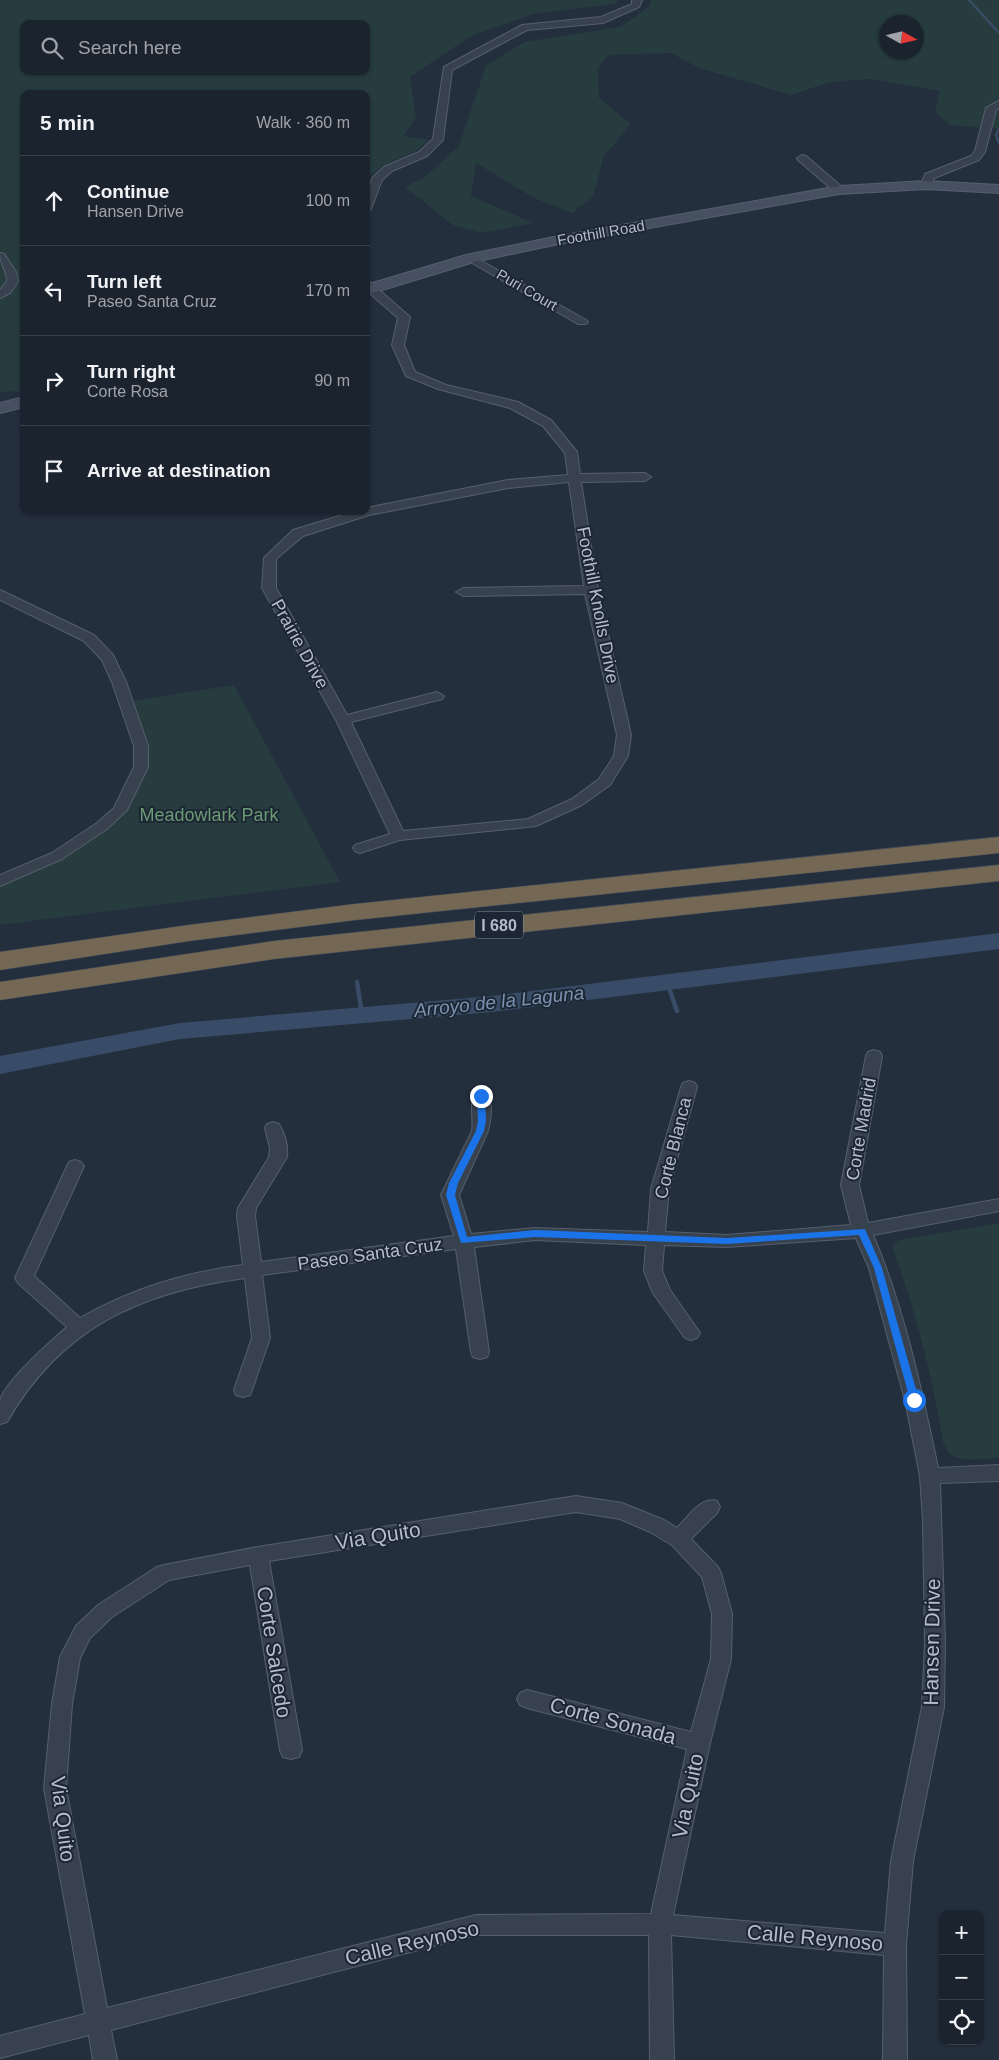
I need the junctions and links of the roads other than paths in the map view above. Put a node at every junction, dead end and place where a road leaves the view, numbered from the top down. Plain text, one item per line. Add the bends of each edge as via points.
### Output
1 (637, 0) edge
2 (999, 104) edge
3 (802, 158) dead end
4 (926, 185) junction
5 (839, 190) junction
6 (999, 191) edge
7 (370, 198) edge
8 (0, 256) edge
9 (472, 258) junction
10 (370, 286) edge
11 (370, 289) edge
12 (0, 295) edge
13 (582, 322) dead end
14 (645, 477) dead end
15 (575, 478) junction
16 (370, 511) edge
17 (357, 515) edge
18 (591, 590) junction
19 (462, 592) dead end
20 (0, 594) edge
21 (437, 696) dead end
22 (343, 720) junction
23 (398, 836) junction
24 (999, 845) edge
25 (360, 848) dead end
26 (999, 873) edge
27 (0, 881) edge
28 (0, 961) edge
29 (0, 991) edge
30 (874, 1056) dead end
31 (689, 1087) dead end
32 (481, 1096) dead end
33 (273, 1128) dead end
34 (74, 1166) dead end
35 (999, 1205) edge
36 (862, 1231) junction
37 (654, 1238) junction
38 (464, 1241) junction
39 (252, 1270) junction
40 (79, 1327) junction
41 (691, 1333) dead end
42 (480, 1352) dead end
43 (243, 1390) dead end
44 (0, 1417) edge
45 (999, 1472) edge
46 (930, 1476) junction
47 (710, 1507) dead end
48 (679, 1539) junction
49 (258, 1554) junction
50 (527, 1699) dead end
51 (699, 1743) junction
52 (290, 1750) dead end
53 (660, 1924) junction
54 (895, 1945) junction
55 (97, 2022) junction
56 (0, 2047) edge
57 (105, 2060) edge
58 (662, 2060) edge
59 (895, 2060) edge

1 - 7 street via 636,5 603,20 525,27 447,69 438,140 423,154 388,169 377,179
2 - 4 street via 991,108 982,146 975,158 929,176
3 - 5 street
4 - 5 main road, Foothill Road
4 - 6 main road, Foothill Road
5 - 6 main road, Foothill Road
5 - 9 main road, Foothill Road
8 - 12 street via 12,273 13,282 10,289
9 - 10 main road, Foothill Road
9 - 13 street, Puri Court
11 - 15 street, Foothill Knolls Drive via 404,317 398,345 410,374 442,388 514,405 547,423 571,452
14 - 15 street, Prairie Drive
15 - 16 street, Prairie Drive via 508,484
15 - 18 street, Foothill Knolls Drive
17 - 22 street, Prairie Drive via 298,533 270,558 269,588
18 - 19 street
18 - 23 street, Foothill Knolls Drive via 624,735 621,756 605,782 577,802 530,823
20 - 27 street via 89,638 108,658 141,746 142,767 120,810 102,826 57,856
21 - 22 street
22 - 23 street, Prairie Drive
23 - 25 street, Foothill Knolls Drive
24 - 28 highway, I 680 via 337,914
26 - 29 highway, I 680 via 284,949
30 - 36 street, Corte Madrid via 850,1185
31 - 37 street, Corte Blanca via 660,1189
32 - 38 street via 480,1131 450,1195
33 - 39 street via 279,1148 278,1157 247,1208
34 - 40 street via 24,1278
35 - 36 street, Paseo Santa Cruz
36 - 37 street, Paseo Santa Cruz via 727,1241
36 - 46 street, Hansen Drive via 878,1268 895,1326
37 - 38 street, Paseo Santa Cruz via 535,1234
37 - 41 street, Corte Blanca via 656,1282
38 - 39 street, Paseo Santa Cruz
38 - 42 street
39 - 40 street, Paseo Santa Cruz via 208,1276 143,1295
39 - 43 street via 260,1338
40 - 44 street, Paseo Santa Cruz via 48,1354 14,1393
45 - 46 street
46 - 54 street, Hansen Drive via 934,1568 933,1707 902,1861
47 - 48 street
48 - 49 street, Via Quito via 622,1511 576,1504
48 - 51 street, Via Quito via 711,1573 722,1614 721,1659
49 - 52 street, Corte Salcedo
49 - 55 street, Via Quito via 164,1574 105,1611 83,1632 70,1657 62,1704 55,1788
50 - 51 street, Corte Sonada
51 - 53 street, Via Quito
53 - 54 street, Calle Reynoso
53 - 55 street, Calle Reynoso via 476,1925
53 - 58 street
54 - 59 street, Hansen Drive
55 - 56 street, Calle Reynoso
55 - 57 street, Via Quito

